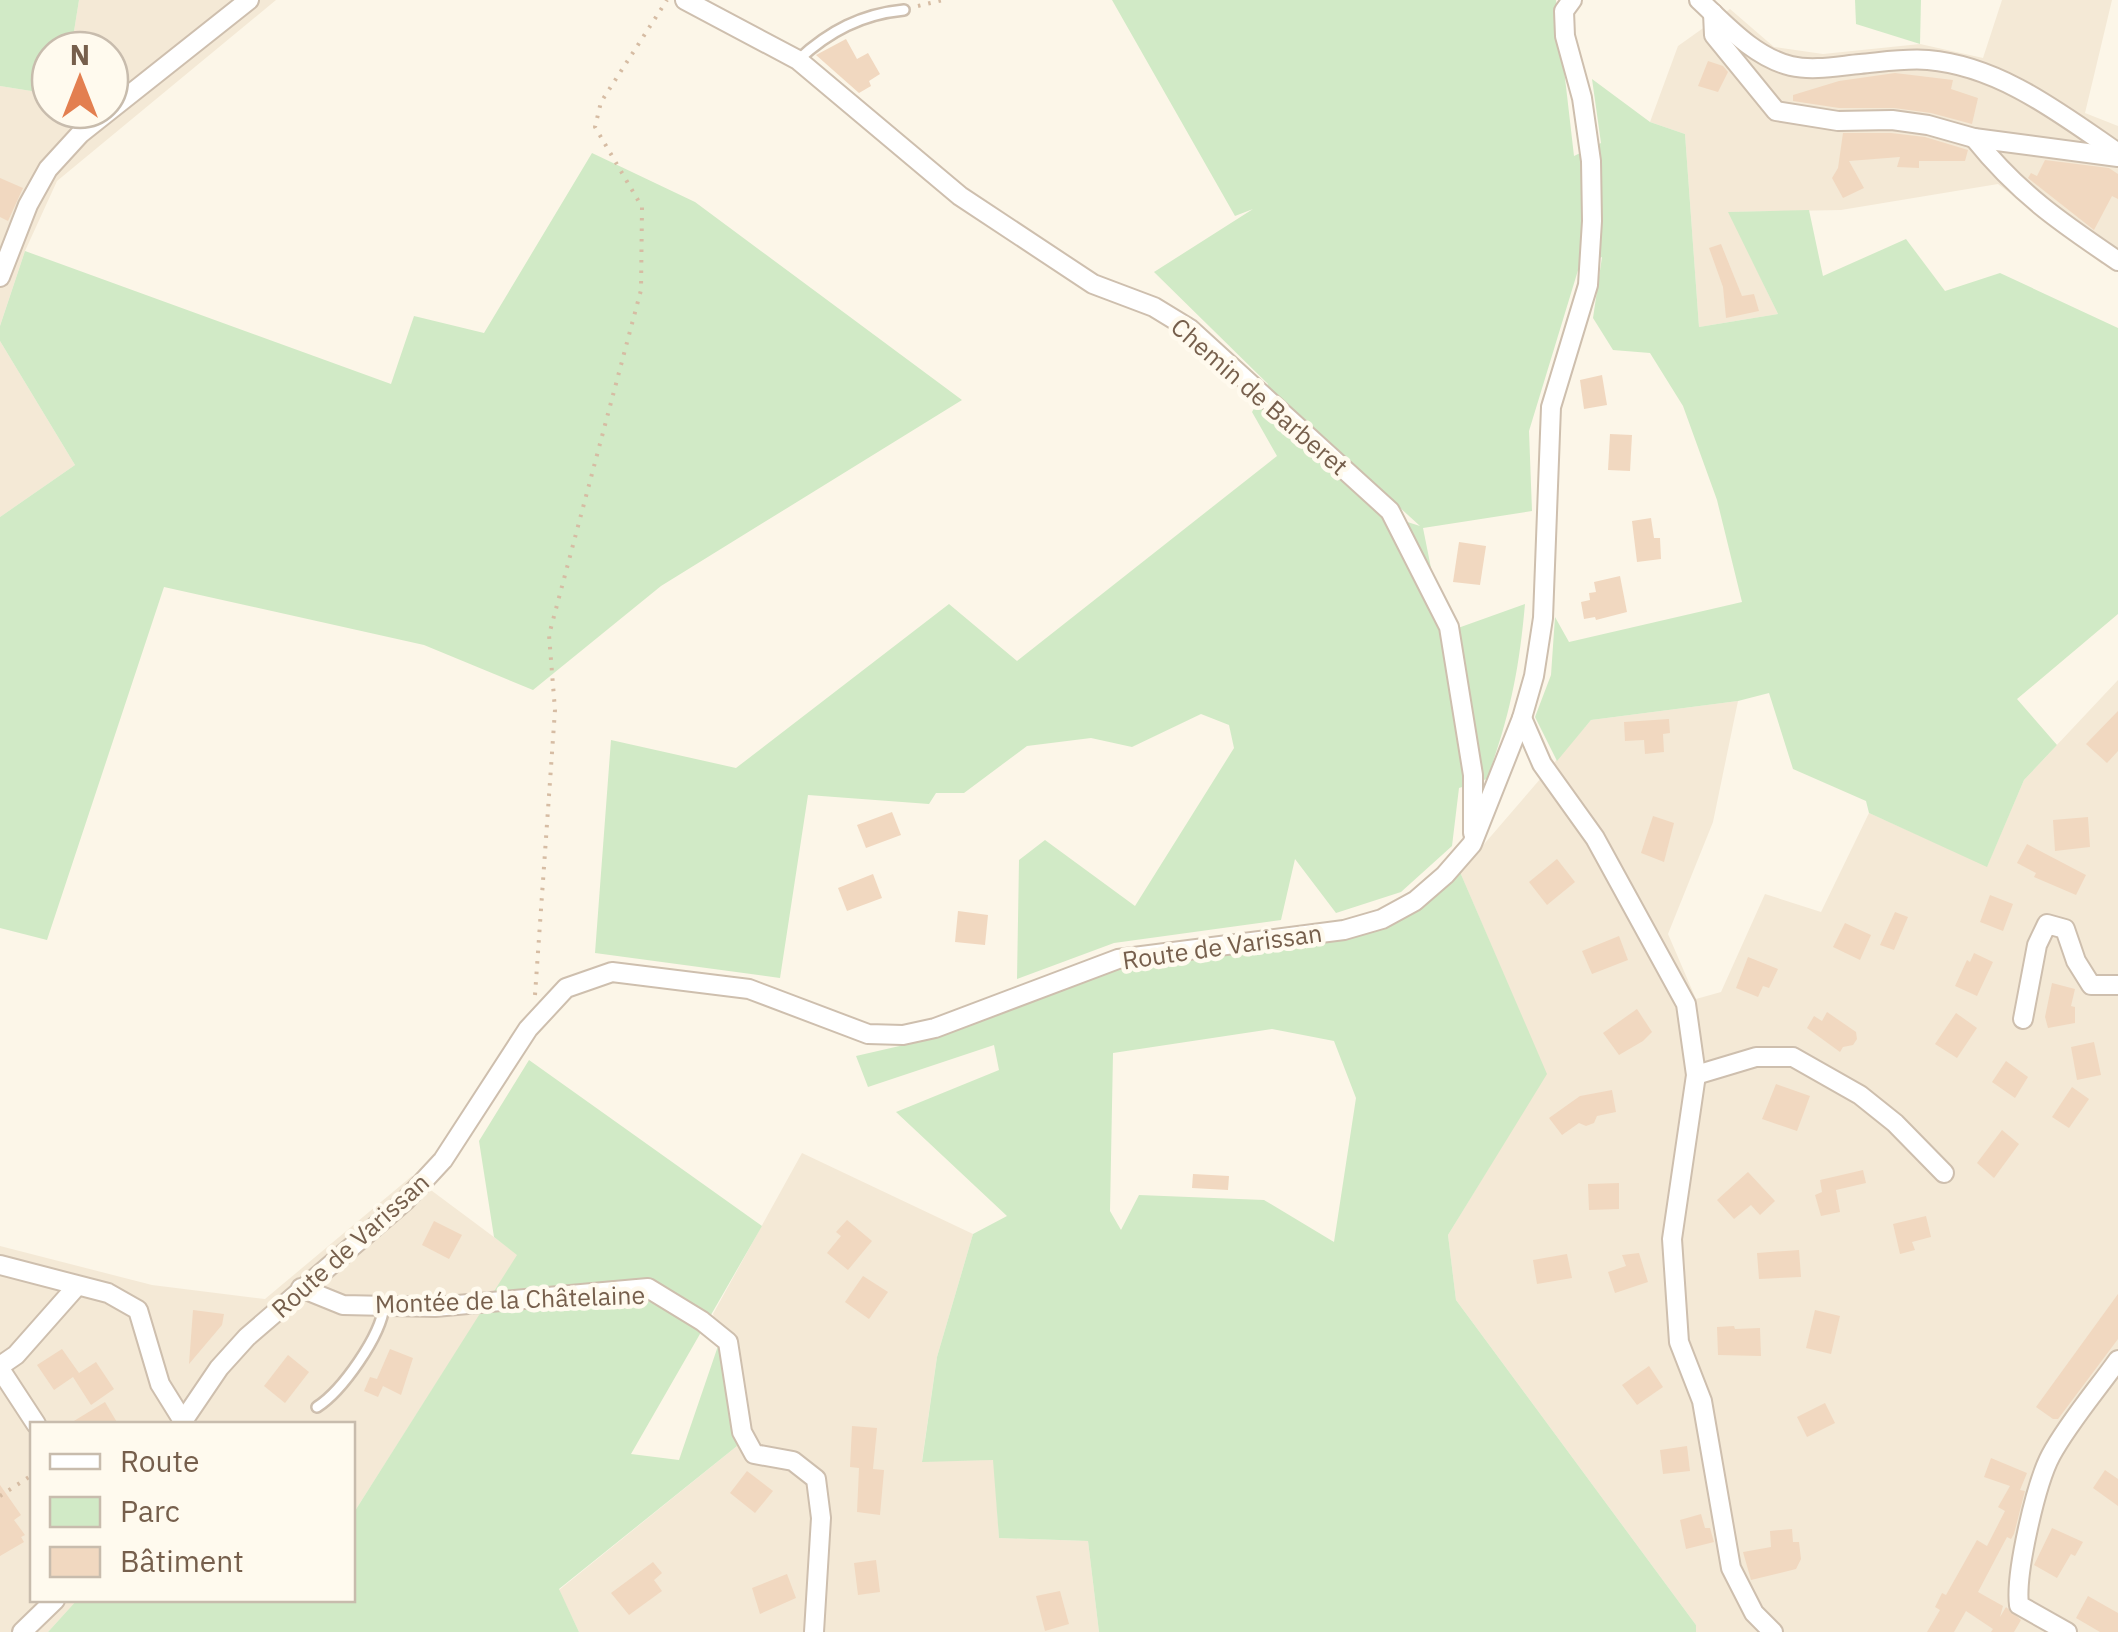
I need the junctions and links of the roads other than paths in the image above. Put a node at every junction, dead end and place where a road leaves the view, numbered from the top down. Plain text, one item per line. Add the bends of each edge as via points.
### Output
1 (249, 0) edge
2 (686, 0) edge
3 (1572, 0) edge
4 (1706, 6) edge
5 (904, 10) road end
6 (798, 60) junction
7 (1974, 138) junction
8 (2118, 155) edge
9 (2118, 261) edge
10 (0, 278) edge
11 (1522, 718) junction
12 (1472, 844) junction
13 (2118, 985) edge
14 (2023, 1019) dead end
15 (1696, 1075) junction
16 (1944, 1173) dead end
17 (0, 1264) edge
18 (77, 1286) junction
19 (301, 1288) junction
20 (384, 1306) junction
21 (2118, 1360) edge
22 (0, 1367) edge
23 (316, 1407) dead end
24 (35, 1422) edge
25 (181, 1422) edge
26 (183, 1422) edge
27 (52, 1602) edge
28 (22, 1632) edge
29 (814, 1632) edge
30 (1772, 1632) edge
31 (2066, 1632) edge

1 - 10 street via 80,134 48,169
2 - 6 street, Chemin de Barberet
3 - 11 street, Route de Varissan via 1564,10 1565,36 1591,160 1588,286 1551,406 1543,618
4 - 7 street via 1714,35 1776,111 1838,122 1892,120
4 - 8 street via 1763,54 1792,66 1928,60 1995,77
5 - 6 lane via 846,24
6 - 12 street, Chemin de Barberet via 960,196 1093,284 1190,328 1390,510 1449,628 1473,775
7 - 8 street
7 - 9 street via 2031,201
11 - 12 street, Route de Varissan
11 - 15 street via 1542,764 1595,838 1686,1004
12 - 19 street, Route de Varissan via 1415,901 1382,919 1344,930 1118,959 903,1035 868,1034 749,989 612,972 566,988 534,1023 444,1160 405,1202
13 - 14 street via 2091,984 2065,929 2047,924
15 - 16 street via 1756,1057 1792,1057 1895,1122
15 - 30 street via 1672,1239 1679,1342 1702,1402 1731,1568
17 - 18 street
18 - 22 street
18 - 25 street via 138,1310 160,1384
19 - 20 street, Montée de la Châtelaine via 343,1304
19 - 26 street, Route de Varissan via 219,1368
20 - 23 lane via 382,1322 334,1396
20 - 29 street, Montée de la Châtelaine via 648,1288 702,1321 728,1342 742,1432 754,1454 793,1461 816,1480 821,1518
21 - 31 street via 2050,1456 2017,1587 2019,1604
22 - 24 street
27 - 28 street

